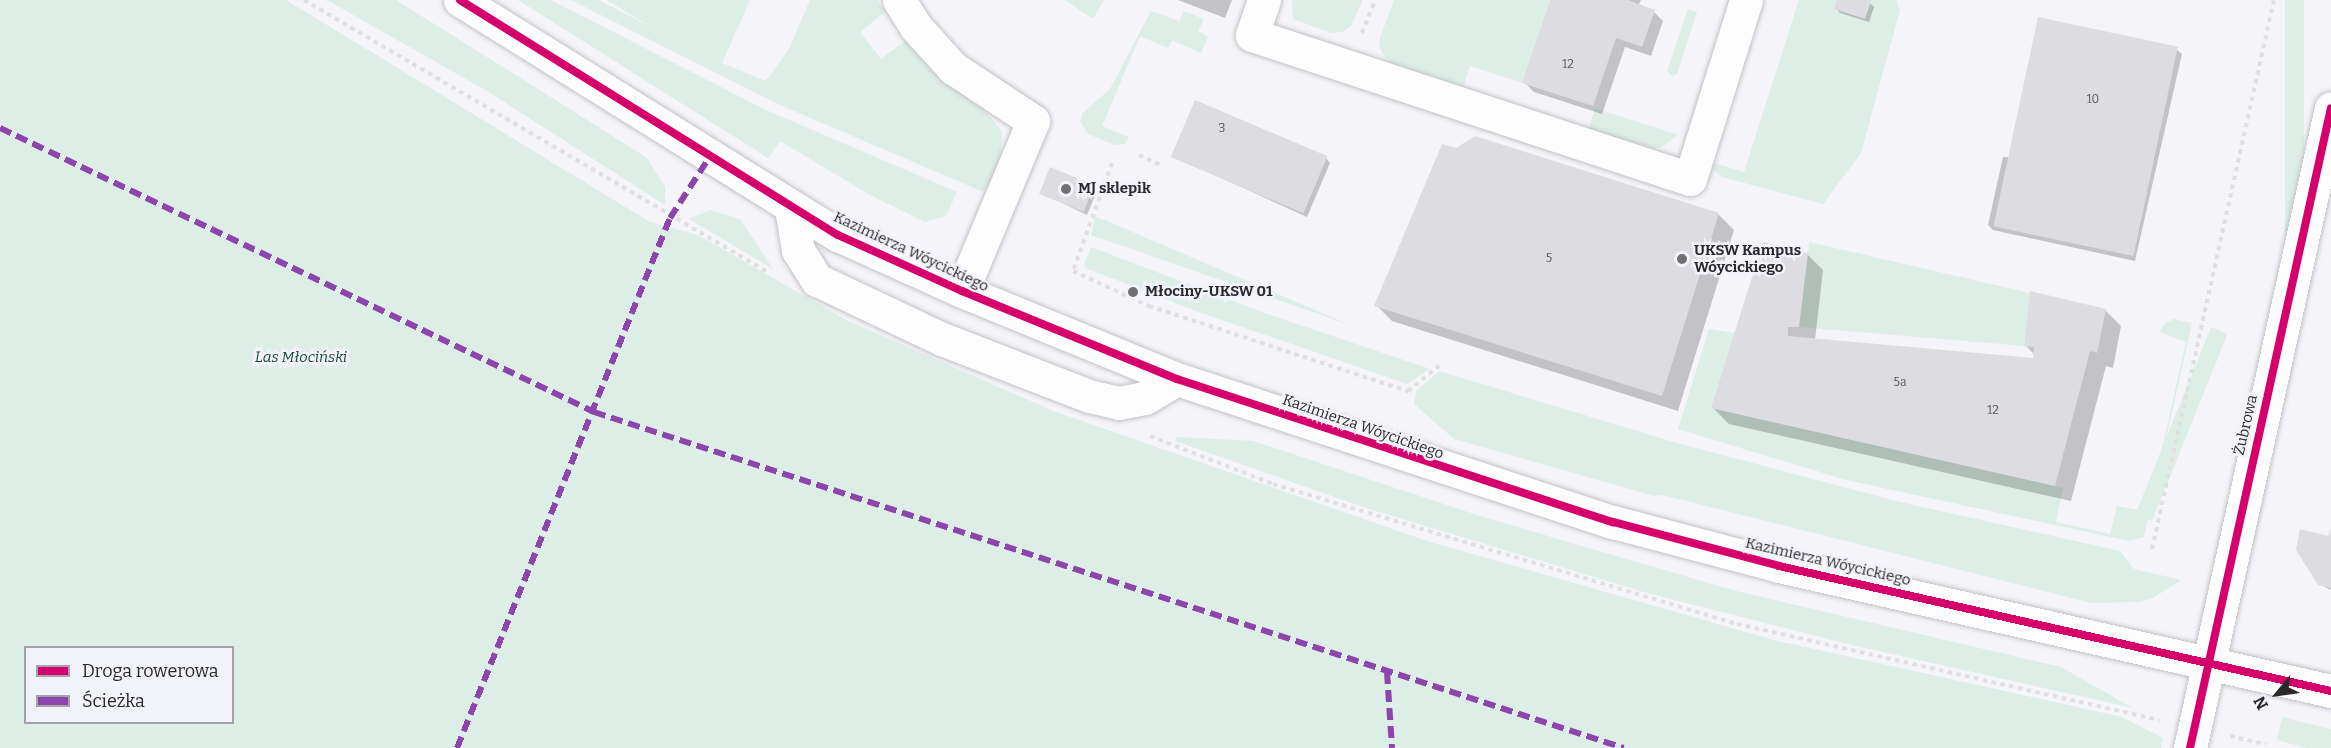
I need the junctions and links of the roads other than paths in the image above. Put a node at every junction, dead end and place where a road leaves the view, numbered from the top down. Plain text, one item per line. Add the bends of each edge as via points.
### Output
1 (460, 0) edge
2 (899, 0) edge
3 (1264, 0) edge
4 (1746, 0) edge
5 (2331, 108) edge
6 (791, 208) junction
7 (962, 291) junction
8 (1177, 379) junction
9 (2208, 662) junction
10 (2331, 691) edge
11 (2192, 738) edge

1 - 6 street, Kazimierza Wóycickiego
2 - 7 street via 921,33 953,68 1033,121
3 - 4 street via 1252,35 1690,179
5 - 9 street, Żubrowa
6 - 7 street, Kazimierza Wóycickiego via 880,256
6 - 8 street via 798,250 817,280 942,339 1089,396 1119,402 1145,398
7 - 8 street, Kazimierza Wóycickiego
8 - 9 street, Kazimierza Wóycickiego via 1613,522 1779,566
9 - 10 street, Kazimierza Wóycickiego
9 - 11 street, Żubrowa

